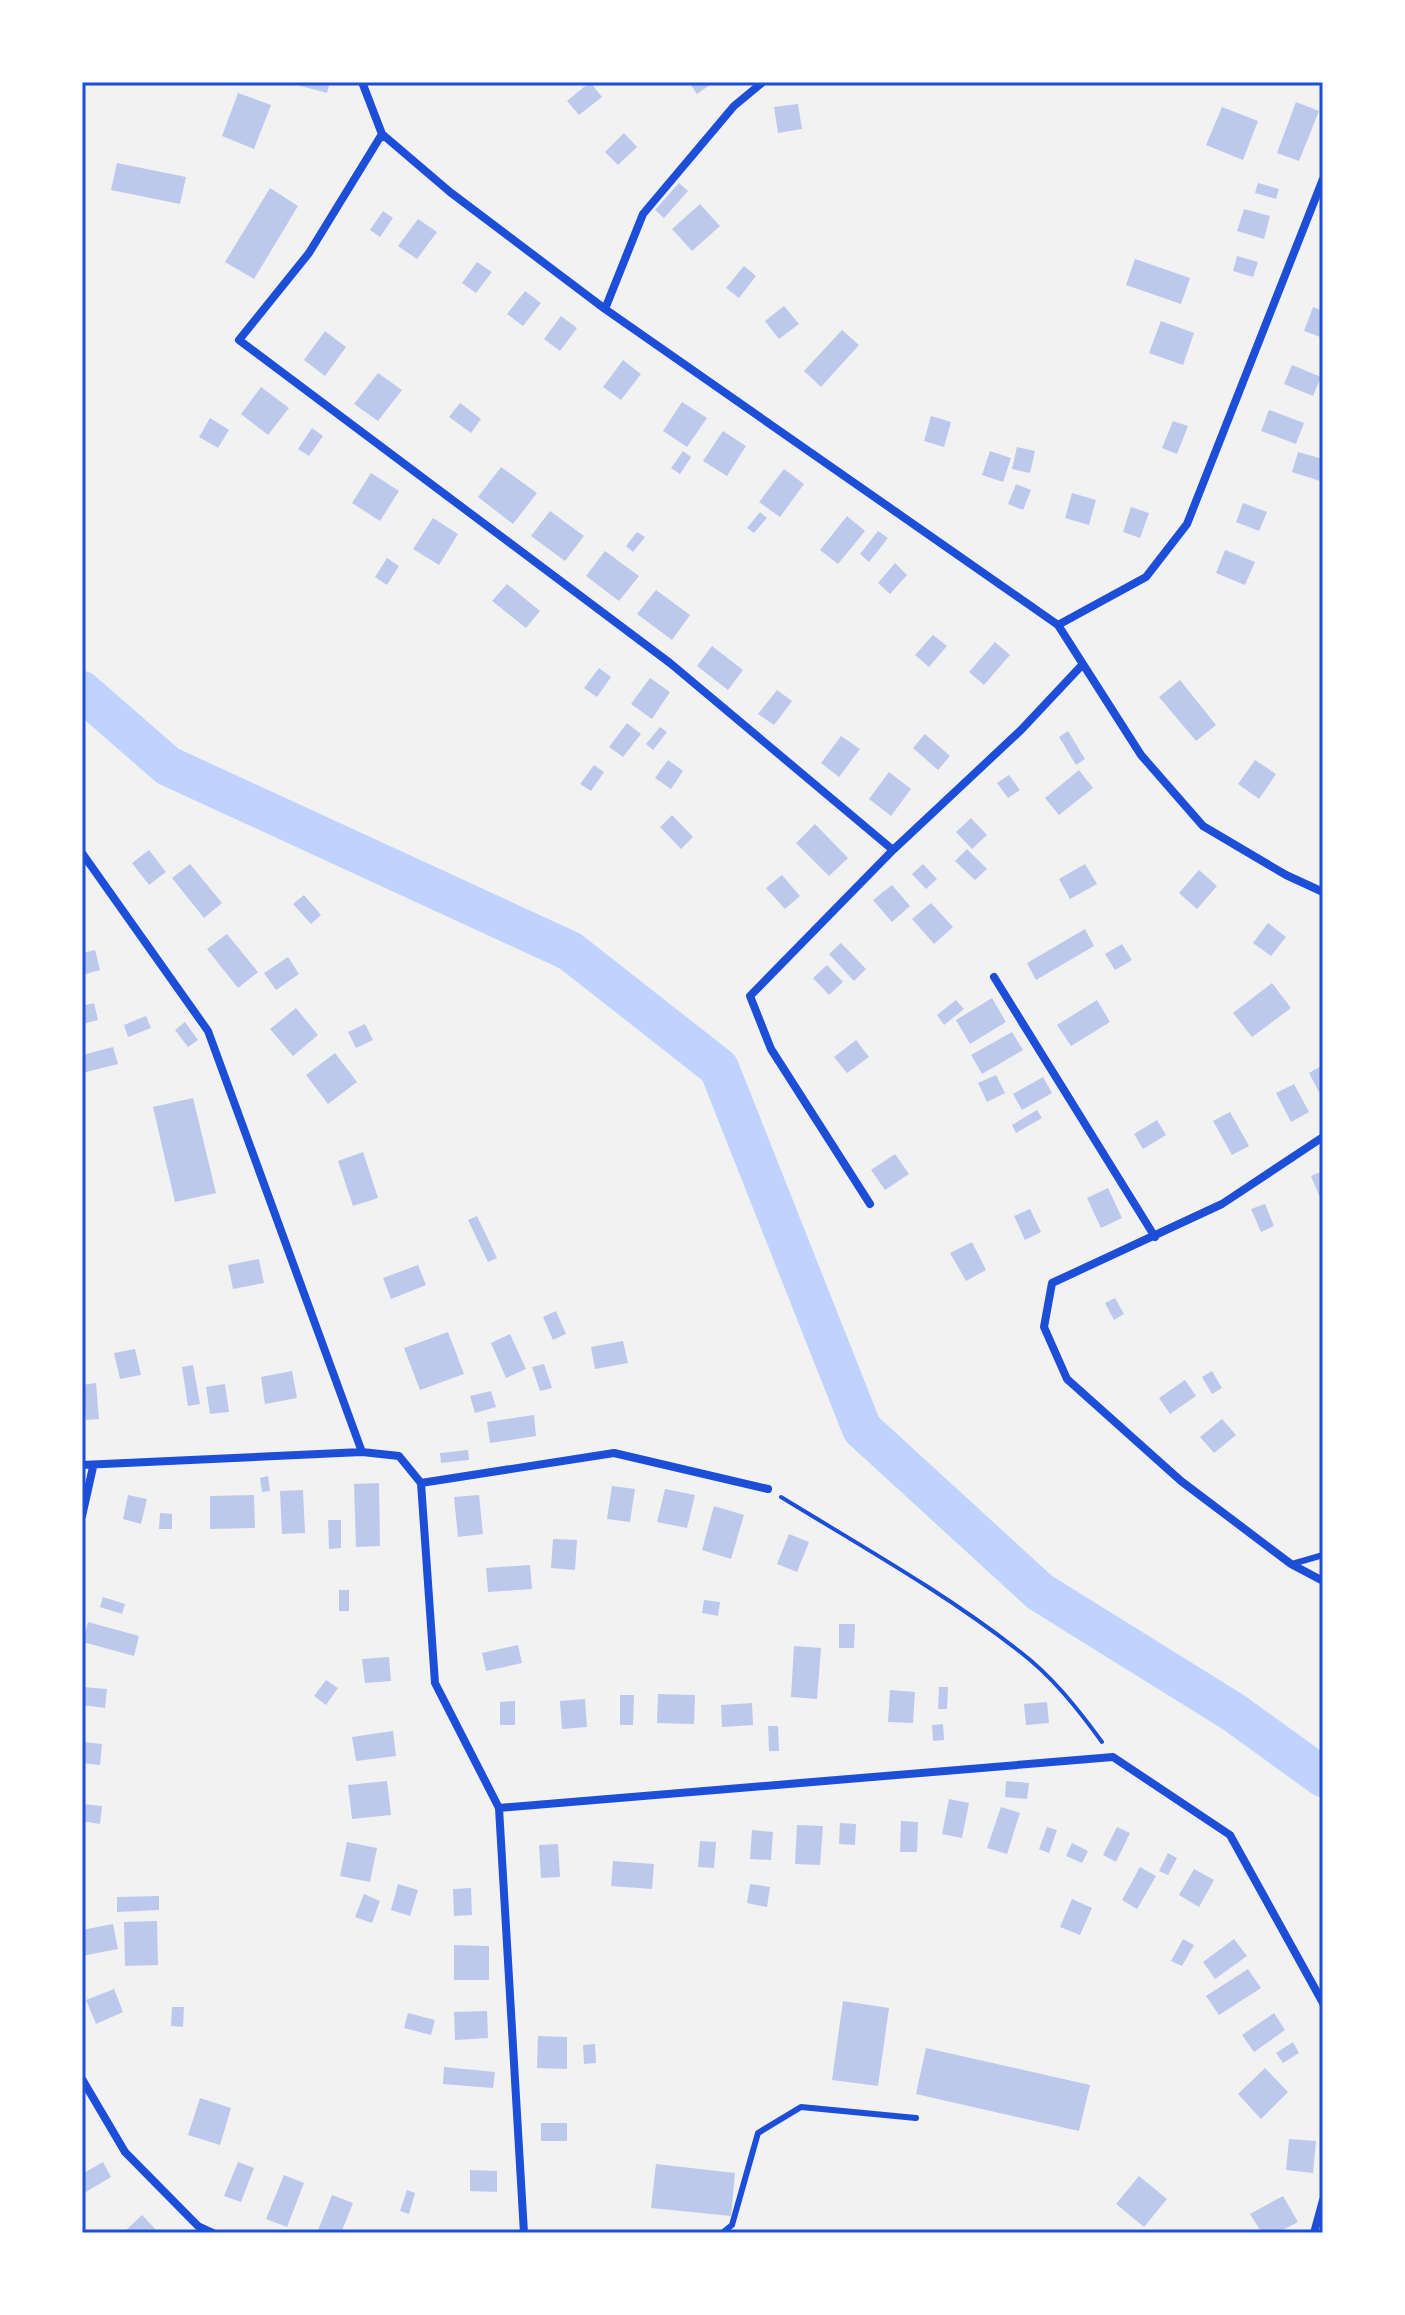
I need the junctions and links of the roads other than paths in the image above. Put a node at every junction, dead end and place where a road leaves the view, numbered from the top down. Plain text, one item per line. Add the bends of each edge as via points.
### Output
1 (362, 82) edge
2 (763, 82) edge
3 (382, 134) junction
4 (1323, 179) edge
5 (605, 309) junction
6 (1058, 625) junction
7 (1083, 664) junction
8 (893, 850) junction
9 (82, 853) edge
10 (1323, 892) edge
11 (994, 977) dead end
12 (1323, 1137) edge
13 (870, 1204) dead end
14 (1155, 1237) junction
15 (362, 1452) junction
16 (82, 1465) edge
17 (93, 1467) junction
18 (421, 1483) junction
19 (768, 1489) road end
20 (82, 1516) edge
21 (1323, 1555) edge
22 (1291, 1564) junction
23 (1323, 1581) edge
24 (499, 1808) junction
25 (1323, 2003) edge
26 (82, 2079) edge
27 (916, 2118) dead end
28 (1323, 2200) edge
29 (213, 2233) edge
30 (524, 2233) edge
31 (722, 2233) edge
32 (1314, 2233) edge

1 - 3 street
2 - 5 street via 734,106 643,214
3 - 5 street
3 - 8 street via 309,253 239,340 670,663
4 - 6 street via 1187,524 1146,577
5 - 6 street
6 - 7 street
7 - 8 street
7 - 10 street via 1141,755 1203,826
8 - 13 street via 750,996 771,1049
9 - 15 street via 208,1031
11 - 14 street
12 - 14 street via 1222,1204
14 - 22 street via 1052,1283 1044,1327 1067,1379 1181,1481
15 - 17 street
15 - 18 street via 399,1456
16 - 17 street
17 - 20 street
18 - 19 street via 614,1453
18 - 24 street via 435,1683
21 - 22 lane
22 - 23 street
24 - 25 street via 1113,1757 1230,1835
24 - 30 street
26 - 29 street via 125,2152 198,2226
27 - 31 lane via 801,2107 758,2133 732,2225
28 - 32 street

